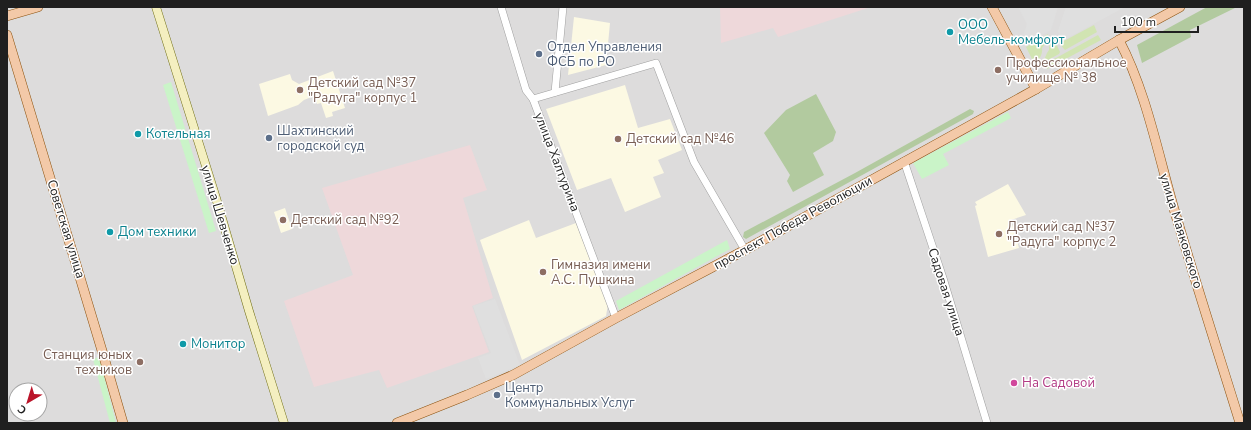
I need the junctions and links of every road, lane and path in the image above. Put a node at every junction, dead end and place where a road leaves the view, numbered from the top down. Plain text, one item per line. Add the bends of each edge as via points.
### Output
1 (38, 7) edge
2 (156, 7) edge
3 (501, 7) edge
4 (563, 7) edge
5 (992, 7) edge
6 (1180, 7) edge
7 (7, 16) edge
8 (7, 35) edge
9 (1119, 40) junction
10 (1036, 89) junction
11 (555, 92) junction
12 (533, 99) junction
13 (904, 161) junction
14 (745, 250) junction
15 (616, 318) junction
16 (122, 423) edge
17 (284, 423) edge
18 (398, 423) edge
19 (987, 423) edge
20 (1240, 423) edge

1 - 7 main road
2 - 17 main road, улица Шевченко
3 - 12 street, улица Халтурина via 526,90
4 - 11 street
5 - 10 main road
6 - 9 main road, проспект Победа Революции
8 - 16 main road, Советская улица
9 - 10 main road, проспект Победа Революции
9 - 20 main road, улица Маяковского via 1132,67 1143,101
10 - 13 main road, проспект Победа Революции
11 - 12 street
11 - 14 street via 656,62 694,162
12 - 15 street, улица Халтурина
13 - 14 main road, проспект Победа Революции
13 - 19 street, Садовая улица
14 - 15 main road, проспект Победа Революции
15 - 18 main road, проспект Победа Революции via 513,375

